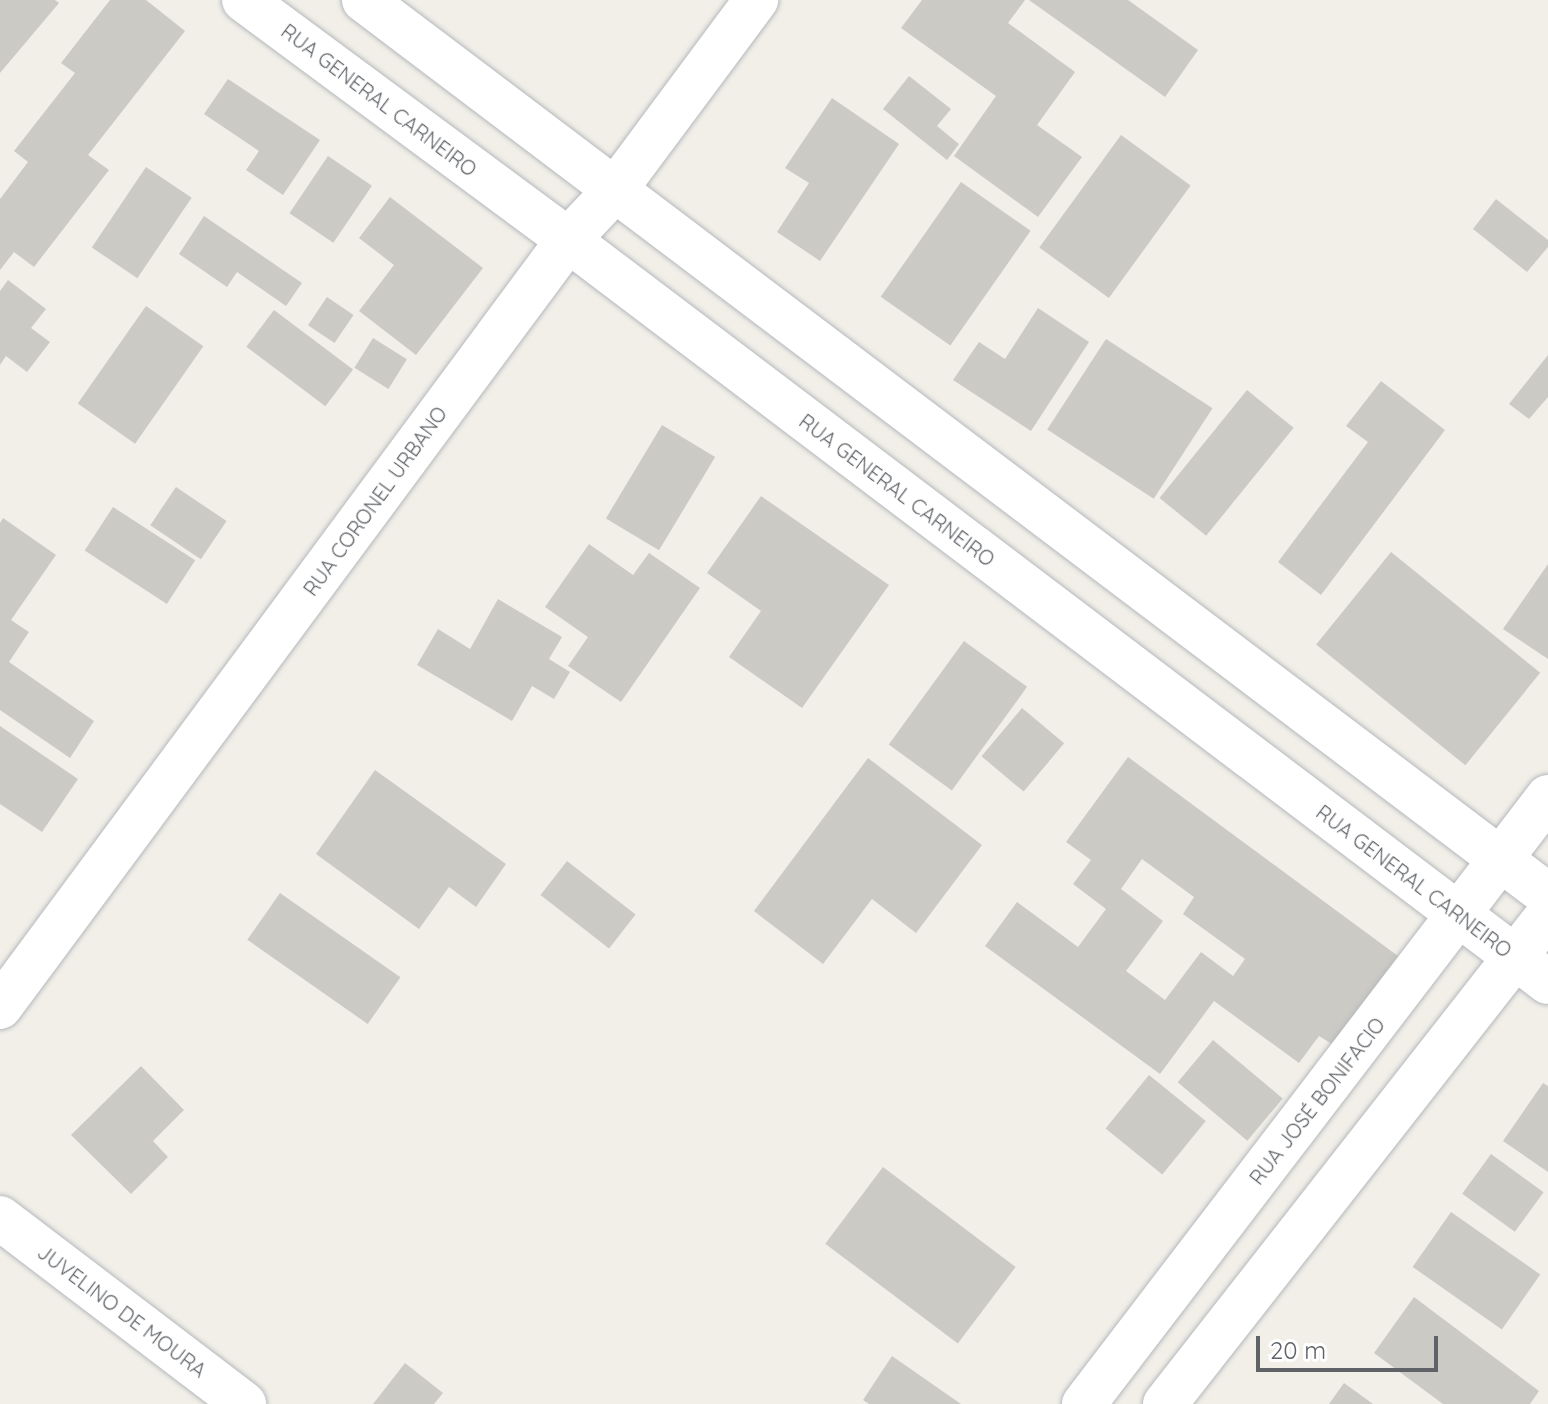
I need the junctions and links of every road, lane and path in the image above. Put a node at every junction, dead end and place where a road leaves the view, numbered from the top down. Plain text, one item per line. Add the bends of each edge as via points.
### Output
1 (244, 0) edge
2 (364, 0) edge
3 (756, 0) edge
4 (429, 49) junction
5 (383, 103) junction
6 (615, 190) junction
7 (568, 240) junction
8 (864, 379) junction
9 (815, 428) junction
10 (1109, 563) junction
11 (1060, 614) junction
12 (1336, 735) junction
13 (1289, 788) junction
14 (1548, 797) edge
15 (1500, 858) junction
16 (1548, 895) edge
17 (1548, 915) edge
18 (1459, 917) junction
19 (1532, 969) edge
20 (0, 1007) edge
21 (0, 1218) edge
22 (244, 1404) edge
23 (1084, 1404) edge
24 (1165, 1404) edge

1 - 5 street, RUA GENERAL CARNEIRO
2 - 4 street
3 - 6 street, RUA CORONEL URBANO
4 - 5 street
4 - 6 street
5 - 7 street, RUA GENERAL CARNEIRO
6 - 7 street, RUA CORONEL URBANO
6 - 8 street
7 - 9 street, RUA GENERAL CARNEIRO
7 - 20 street, RUA CORONEL URBANO
8 - 9 street
8 - 10 street
9 - 11 street, RUA GENERAL CARNEIRO
10 - 11 street
10 - 12 street
11 - 13 street, RUA GENERAL CARNEIRO
12 - 13 street
12 - 15 street
13 - 18 street, RUA GENERAL CARNEIRO
14 - 15 street, RUA JOSÉ BONIFACIO
15 - 16 street
15 - 18 street, RUA JOSÉ BONIFACIO
17 - 19 street
18 - 19 street, RUA GENERAL CARNEIRO
18 - 23 street, RUA JOSÉ BONIFACIO
19 - 24 street
21 - 22 street, JUVELINO DE MOURA

